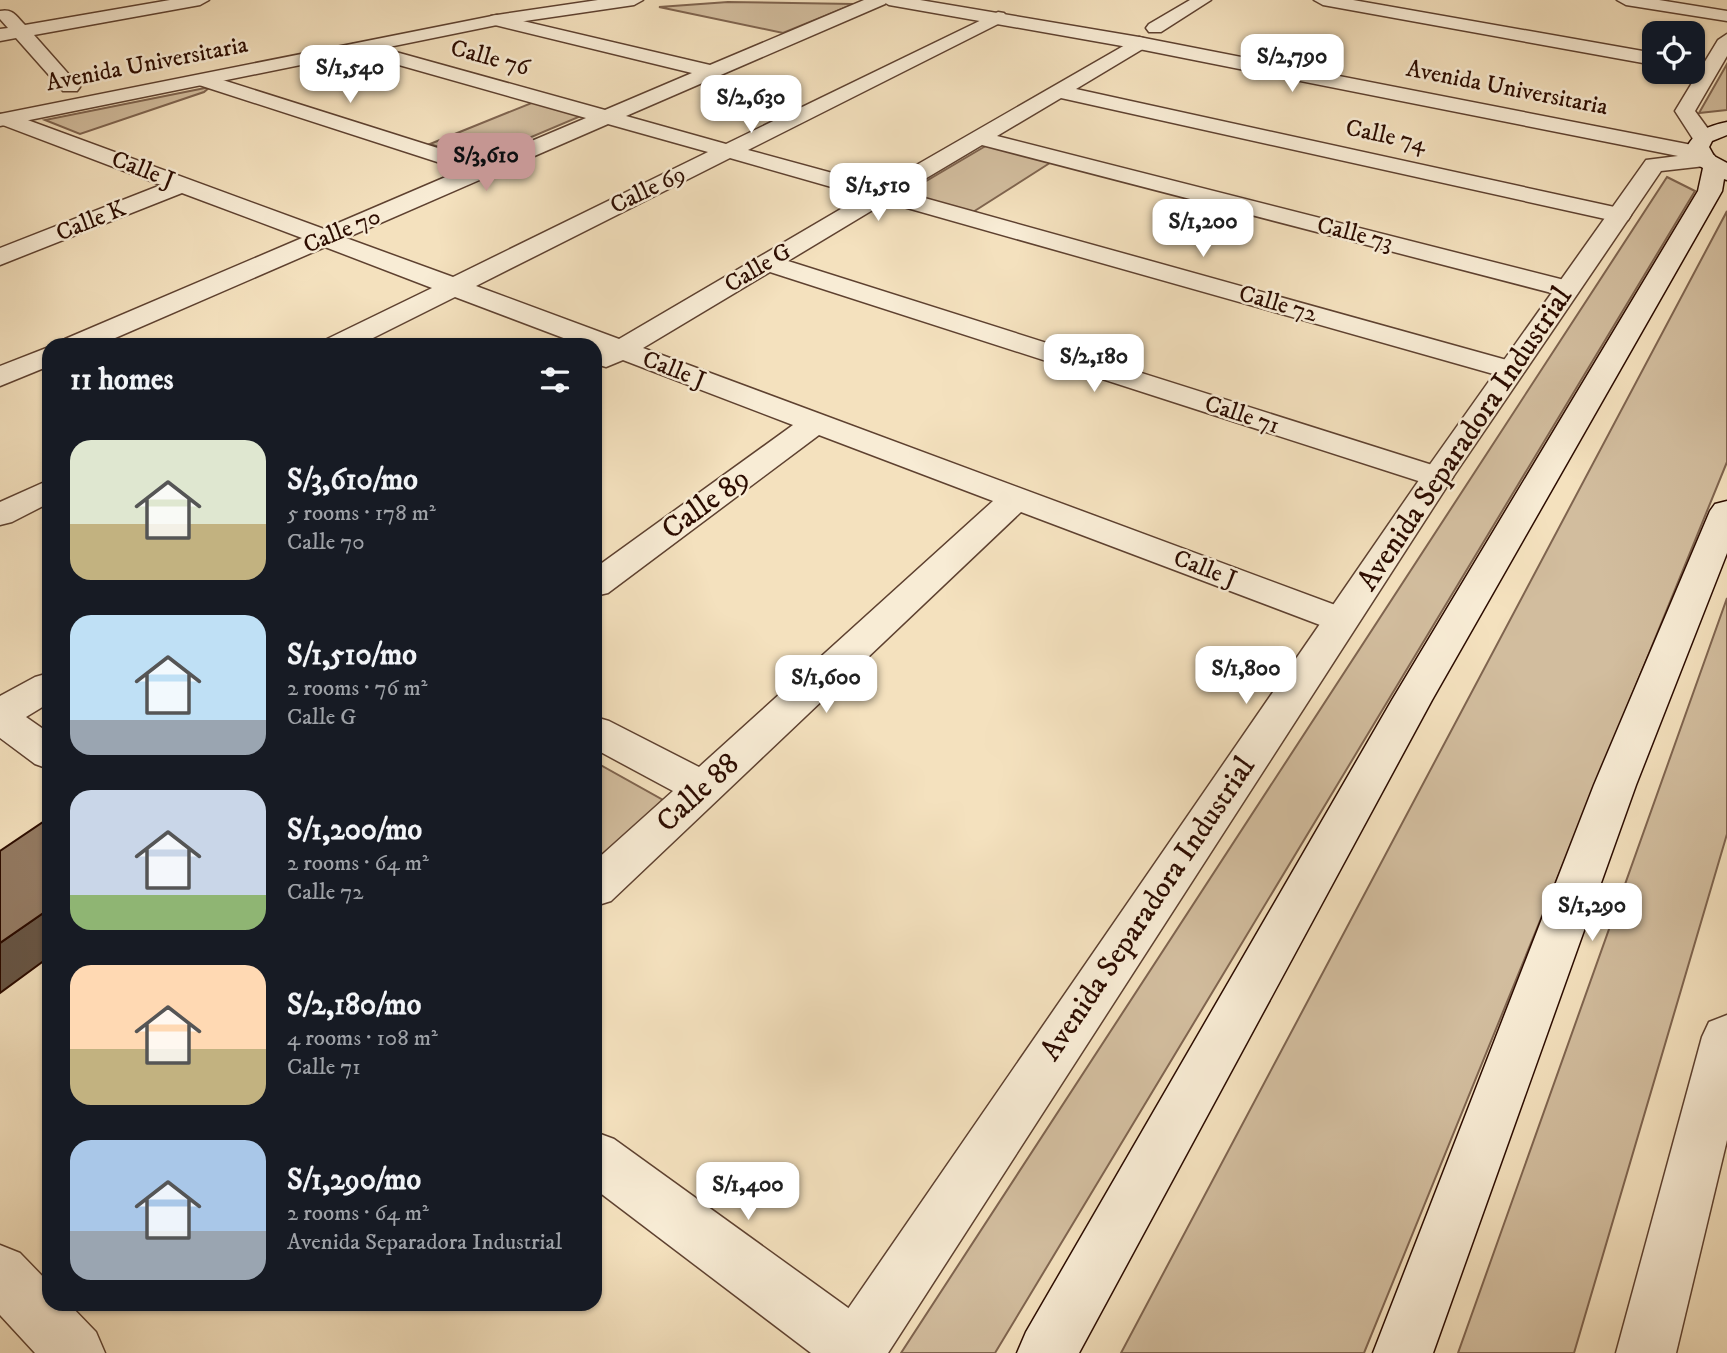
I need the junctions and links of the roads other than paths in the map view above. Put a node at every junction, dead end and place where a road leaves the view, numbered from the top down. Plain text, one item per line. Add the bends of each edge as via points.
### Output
1 (200, 0) edge
2 (634, 0) edge
3 (879, 0) edge
4 (889, 0) edge
5 (1202, 0) edge
6 (1323, 0) edge
7 (1376, 0) edge
8 (1626, 0) edge
9 (158, 3) edge
10 (0, 8) edge
11 (1000, 9) edge
12 (1727, 16) edge
13 (497, 20) junction
14 (21, 32) junction
15 (0, 35) edge
16 (1147, 35) junction
17 (1727, 40) edge
18 (1642, 46) edge
19 (360, 48) junction
20 (220, 56) dead end
21 (1642, 58) edge
22 (1707, 65) edge
23 (713, 72) junction
24 (203, 80) junction
25 (69, 87) junction
26 (46, 91) dead end
27 (1059, 91) junction
28 (607, 117) junction
29 (4, 120) edge
30 (979, 138) junction
31 (1714, 146) edge
32 (728, 151) junction
33 (484, 170) junction
34 (182, 185) junction
35 (883, 194) junction
36 (1619, 215) junction
37 (324, 239) junction
38 (1, 256) edge
39 (766, 263) junction
40 (452, 287) junction
41 (1567, 289) junction
42 (91, 338) edge
43 (351, 338) edge
44 (588, 338) edge
45 (602, 343) edge
46 (620, 350) junction
47 (42, 359) edge
48 (602, 361) edge
49 (1511, 370) junction
50 (0, 377) edge
51 (816, 423) junction
52 (1437, 477) junction
53 (42, 494) edge
54 (1016, 498) junction
55 (1727, 511) edge
56 (0, 515) edge
57 (602, 580) edge
58 (1341, 620) junction
59 (42, 689) edge
60 (0, 716) edge
61 (602, 734) edge
62 (42, 749) edge
63 (703, 788) junction
64 (602, 882) edge
65 (1727, 1037) edge
66 (602, 1162) edge
67 (0, 1273) edge
68 (854, 1351) edge
69 (75, 1353) edge
70 (1047, 1353) edge
71 (1403, 1353) edge
72 (1646, 1353) edge

1 - 9 street
2 - 13 street, Avenida Universitaria
3 - 23 street, Calle 70
4 - 11 street, Avenida Universitaria
5 - 16 street, Calle G
6 - 21 street
7 - 18 street
8 - 12 street
9 - 14 street
10 - 14 street
11 - 16 street, Avenida Universitaria
11 - 32 street, Calle 69
13 - 19 street, Avenida Universitaria
13 - 23 street
14 - 15 street
14 - 25 street
16 - 27 street, Calle G
16 - 31 street, Avenida Universitaria
17 - 22 street
19 - 24 street, Avenida Universitaria
19 - 28 street, Calle 76
20 - 25 street, Avenida Universitaria
22 - 31 street via 1685,111
23 - 28 street, Calle 70
24 - 29 street, Avenida Universitaria
24 - 33 street
25 - 26 street, Avenida Universitaria
27 - 30 street, Calle G
27 - 36 street, Calle 74
28 - 32 street, Calle 76
28 - 33 street, Calle 70
29 - 34 street, Calle J
30 - 35 street, Calle G
30 - 41 street, Calle 73
31 - 36 street, Avenida Separadora Industrial via 1654,165
31 - 70 street via 1710,191 1412,700
32 - 35 street, Calle 72
32 - 40 street, Calle 69
33 - 37 street, Calle 70
34 - 37 street, Calle J
34 - 38 street, Calle K
35 - 39 street, Calle G
35 - 49 street, Calle 72
36 - 41 street, Avenida Separadora Industrial
37 - 40 street, Calle J
37 - 42 street, Calle 70
39 - 46 street, Calle G
39 - 52 street, Calle 71
40 - 43 street, Calle 69
40 - 44 street, Calle J
41 - 49 street, Avenida Separadora Industrial
45 - 46 street, Calle J
46 - 48 street, Calle G
46 - 51 street, Calle J
47 - 50 street
49 - 52 street, Avenida Separadora Industrial
51 - 54 street, Calle J
51 - 57 street, Calle 89
52 - 58 street, Avenida Separadora Industrial
53 - 56 street
54 - 58 street, Calle J
54 - 63 street, Calle 88
55 - 71 street via 1615,785
58 - 68 street, Avenida Separadora Industrial
59 - 60 street
60 - 62 street
61 - 63 street
63 - 64 street, Calle 88
65 - 72 street
66 - 68 street
67 - 69 street

